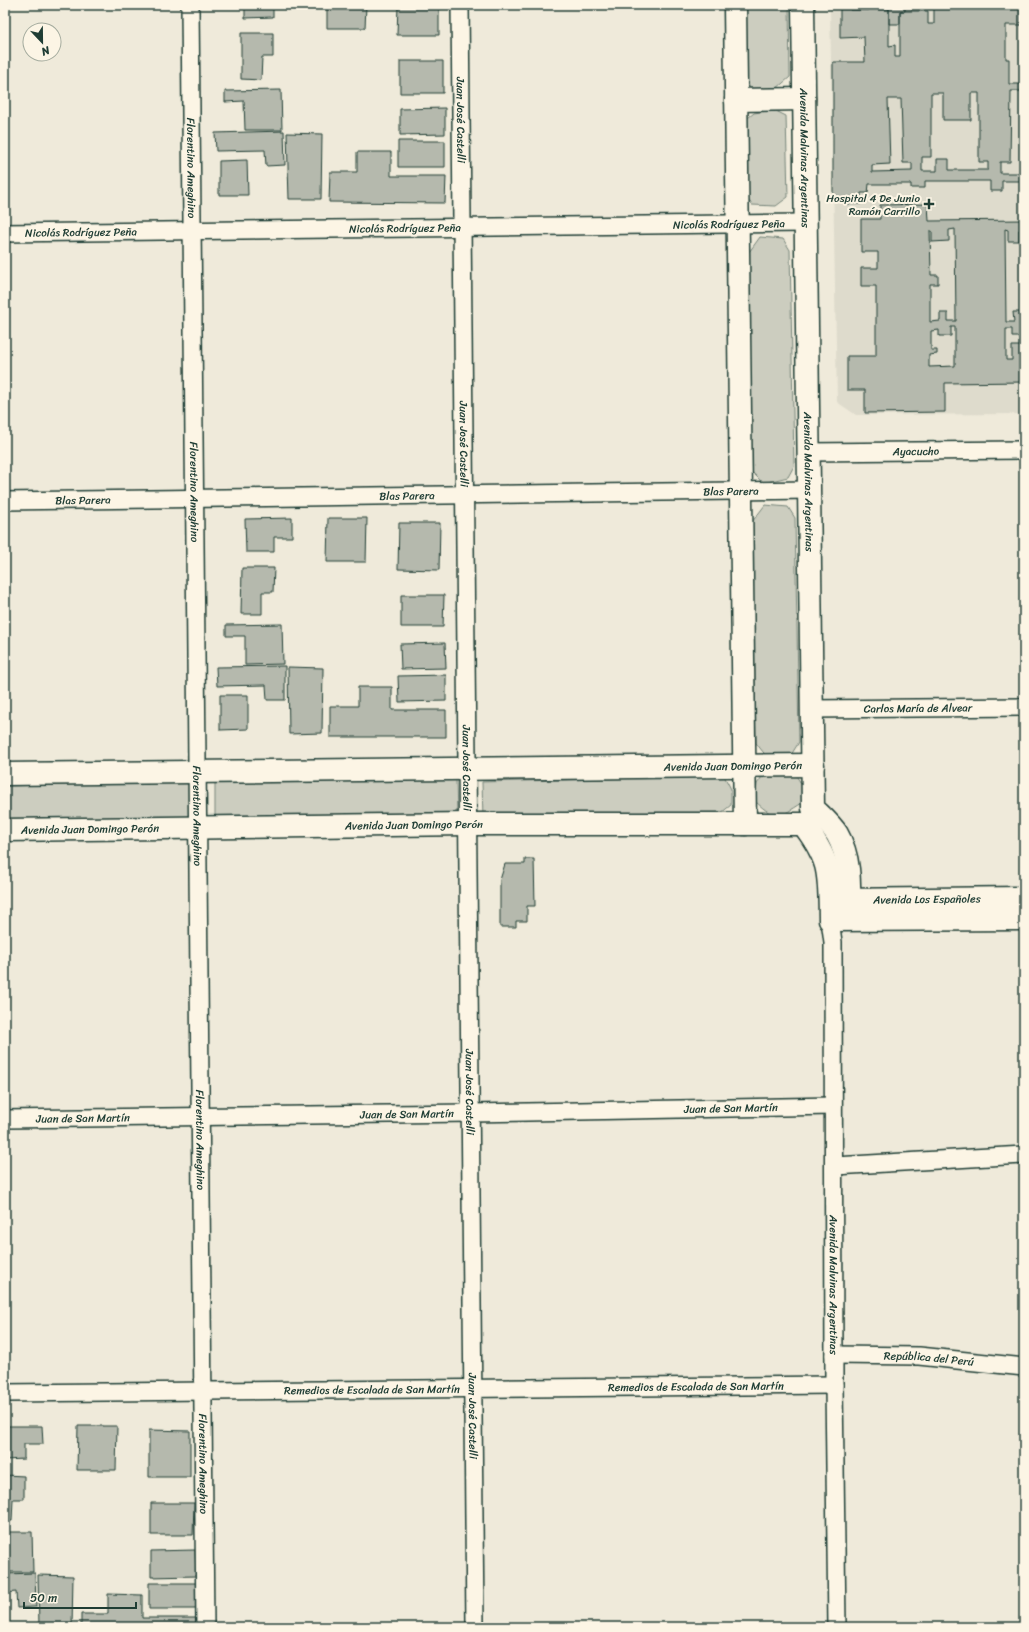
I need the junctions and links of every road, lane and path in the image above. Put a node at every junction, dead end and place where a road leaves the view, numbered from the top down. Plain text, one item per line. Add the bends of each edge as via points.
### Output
1 (190, 5) edge
2 (460, 5) edge
3 (735, 5) edge
4 (803, 5) edge
5 (804, 99) junction
6 (736, 100) junction
7 (806, 223) junction
8 (738, 224) junction
9 (463, 227) junction
10 (192, 231) junction
11 (5, 233) edge
12 (1024, 450) edge
13 (809, 452) junction
14 (809, 490) junction
15 (741, 491) junction
16 (465, 495) junction
17 (195, 498) junction
18 (5, 501) edge
19 (1024, 707) edge
20 (812, 709) junction
21 (813, 765) junction
22 (744, 766) junction
23 (468, 770) junction
24 (197, 773) junction
25 (5, 774) edge
26 (808, 816) junction
27 (468, 824) junction
28 (745, 824) junction
29 (198, 828) junction
30 (5, 830) edge
31 (1024, 898) edge
32 (839, 910) junction
33 (1024, 919) edge
34 (833, 1106) junction
35 (471, 1114) junction
36 (201, 1117) junction
37 (5, 1119) edge
38 (1024, 1155) edge
39 (835, 1166) junction
40 (834, 1355) junction
41 (1024, 1367) edge
42 (834, 1385) junction
43 (473, 1388) junction
44 (203, 1391) junction
45 (5, 1393) edge
46 (206, 1627) edge
47 (475, 1627) edge
48 (837, 1627) edge

1 - 10 street, Florentino Ameghino
2 - 9 street, Juan José Castelli
3 - 6 main road
4 - 5 main road, Avenida Malvinas Argentinas
5 - 6 main road
5 - 7 main road, Avenida Malvinas Argentinas
6 - 8 main road
7 - 8 street, Nicolás Rodríguez Peña
7 - 13 main road, Avenida Malvinas Argentinas
8 - 9 street, Nicolás Rodríguez Peña
8 - 15 main road
9 - 10 street, Nicolás Rodríguez Peña
9 - 16 street, Juan José Castelli
10 - 11 street, Nicolás Rodríguez Peña
10 - 17 street, Florentino Ameghino
12 - 13 street, Ayacucho
13 - 14 main road, Avenida Malvinas Argentinas
14 - 15 street, Blas Parera
14 - 20 main road, Avenida Malvinas Argentinas
15 - 16 street, Blas Parera
15 - 22 main road
16 - 17 street, Blas Parera
16 - 23 street, Juan José Castelli
17 - 18 street, Blas Parera
17 - 24 street, Florentino Ameghino
19 - 20 street, Carlos María de Alvear
20 - 21 main road, Avenida Malvinas Argentinas
21 - 22 main road, Avenida Juan Domingo Perón
21 - 26 main road, Avenida Malvinas Argentinas
22 - 23 main road, Avenida Juan Domingo Perón
22 - 28 main road
23 - 24 main road, Avenida Juan Domingo Perón
23 - 27 street, Juan José Castelli
24 - 25 main road, Avenida Juan Domingo Perón
24 - 29 street, Florentino Ameghino
26 - 28 main road, Avenida Juan Domingo Perón
26 - 32 main road, Avenida Malvinas Argentinas via 824,857
27 - 28 main road, Avenida Juan Domingo Perón
27 - 29 main road, Avenida Juan Domingo Perón
27 - 35 street, Juan José Castelli
29 - 30 main road, Avenida Juan Domingo Perón
29 - 36 street, Florentino Ameghino
31 - 32 main road, Avenida Los Españoles
32 - 33 main road, Avenida Los Españoles
32 - 34 street, Avenida Malvinas Argentinas via 833,942
34 - 35 street, Juan de San Martín
34 - 39 street, Avenida Malvinas Argentinas
35 - 36 street, Juan de San Martín
35 - 43 street, Juan José Castelli
36 - 37 street, Juan de San Martín
36 - 44 street, Florentino Ameghino
38 - 39 street
39 - 40 street, Avenida Malvinas Argentinas
40 - 41 street, República del Perú via 919,1356
40 - 42 street, Avenida Malvinas Argentinas
42 - 43 street, Remedios de Escalada de San Martín
42 - 48 street, Avenida Malvinas Argentinas
43 - 44 street, Remedios de Escalada de San Martín
43 - 47 street, Juan José Castelli
44 - 45 street, Remedios de Escalada de San Martín
44 - 46 street, Florentino Ameghino

